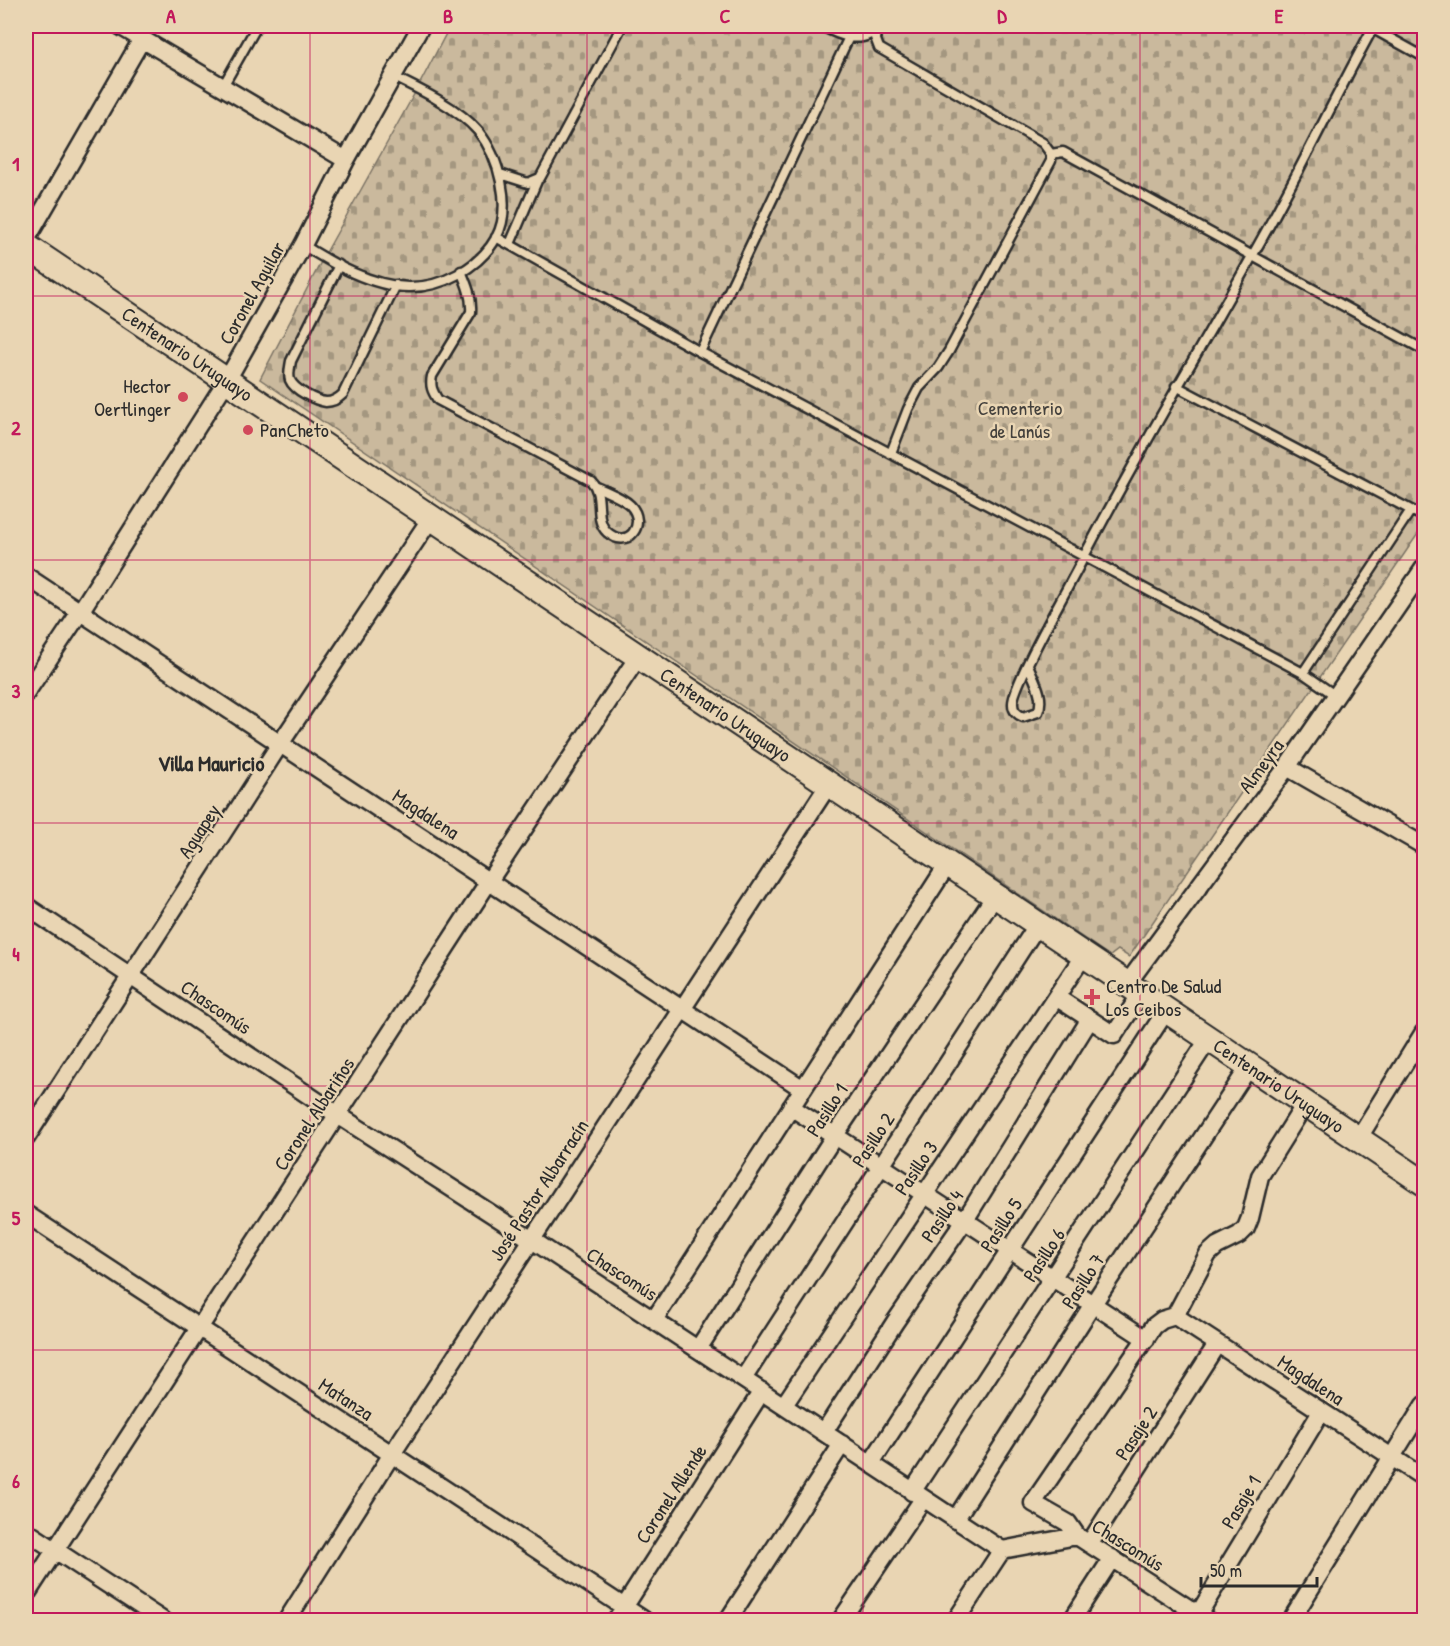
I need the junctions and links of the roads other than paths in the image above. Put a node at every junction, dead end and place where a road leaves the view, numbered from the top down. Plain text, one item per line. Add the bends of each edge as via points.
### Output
1 (120, 26) edge
2 (257, 26) edge
3 (421, 26) edge
4 (622, 26) edge
5 (822, 26) edge
6 (1371, 26) edge
7 (876, 29) edge
8 (849, 37) junction
9 (142, 39) junction
10 (1425, 57) edge
11 (394, 77) junction
12 (223, 87) junction
13 (1051, 154) junction
14 (346, 160) junction
15 (500, 174) junction
16 (537, 181) junction
17 (496, 237) junction
18 (26, 240) edge
19 (510, 244) junction
20 (303, 245) junction
21 (26, 246) edge
22 (1252, 256) junction
23 (339, 265) junction
24 (461, 271) junction
25 (396, 285) junction
26 (1425, 350) edge
27 (700, 352) junction
28 (227, 380) junction
29 (1176, 386) junction
30 (891, 453) junction
31 (597, 487) junction
32 (1411, 510) junction
33 (1425, 517) edge
34 (431, 518) junction
35 (1084, 555) junction
36 (1425, 568) edge
37 (26, 576) edge
38 (80, 612) junction
39 (638, 657) junction
40 (1028, 665) junction
41 (1303, 673) junction
42 (26, 693) edge
43 (1336, 696) junction
44 (280, 744) junction
45 (1287, 767) junction
46 (829, 784) junction
47 (1425, 846) edge
48 (948, 864) junction
49 (489, 881) junction
50 (995, 896) junction
51 (26, 906) edge
52 (1038, 924) junction
53 (1084, 955) junction
54 (130, 975) junction
55 (1134, 989) junction
56 (1056, 997) junction
57 (683, 1008) junction
58 (1166, 1011) junction
59 (1090, 1019) junction
60 (1425, 1032) edge
61 (1208, 1040) junction
62 (1250, 1067) junction
63 (803, 1089) junction
64 (1305, 1104) junction
65 (791, 1107) junction
66 (338, 1115) junction
67 (835, 1135) junction
68 (26, 1138) edge
69 (1358, 1139) junction
70 (882, 1166) junction
71 (1425, 1183) edge
72 (925, 1194) junction
73 (26, 1214) edge
74 (965, 1220) junction
75 (532, 1240) junction
76 (1010, 1250) junction
77 (1053, 1278) junction
78 (1093, 1304) junction
79 (1175, 1316) junction
80 (654, 1320) junction
81 (200, 1329) junction
82 (1146, 1339) junction
83 (1217, 1344) junction
84 (698, 1349) junction
85 (743, 1378) junction
86 (762, 1391) junction
87 (784, 1405) junction
88 (1425, 1405) edge
89 (1321, 1412) junction
90 (824, 1432) junction
91 (842, 1444) junction
92 (392, 1454) junction
93 (1393, 1458) junction
94 (871, 1463) junction
95 (1425, 1478) edge
96 (918, 1496) junction
97 (955, 1520) junction
98 (26, 1531) edge
99 (1083, 1540) junction
100 (55, 1550) junction
101 (1002, 1550) junction
102 (1112, 1558) junction
103 (26, 1594) edge
104 (620, 1614) edge
105 (1202, 1618) edge
106 (162, 1620) edge
107 (287, 1620) edge
108 (644, 1620) edge
109 (728, 1620) edge
110 (841, 1620) edge
111 (956, 1620) edge
112 (1072, 1620) edge
113 (1291, 1620) edge

1 - 9 street
2 - 12 lane
3 - 11 street, Coronel Aguilar
4 - 16 lane
5 - 8 lane
6 - 10 lane
6 - 22 lane
7 - 8 lane via 861,37
7 - 13 lane via 879,48 1043,143
8 - 27 lane
9 - 12 street
9 - 18 street
11 - 14 street, Coronel Aguilar
11 - 15 lane via 449,108 476,129 494,156
12 - 14 street
13 - 22 lane via 1063,152
13 - 30 lane via 1052,161 949,351 919,387
14 - 20 street, Coronel Aguilar
15 - 16 lane via 520,182
15 - 17 lane via 502,214
16 - 19 lane
17 - 19 lane
17 - 24 lane
19 - 27 lane
20 - 23 lane
20 - 28 street, Coronel Aguilar
21 - 28 main road, Centenario Uruguayo
22 - 26 lane
22 - 29 lane
23 - 25 lane via 370,280
23 - 25 lane via 289,372 296,388 319,400 337,400 343,394
24 - 25 lane via 429,285
24 - 31 lane via 469,291 471,312 432,376 433,393 438,400
27 - 30 lane
28 - 34 main road, Centenario Uruguayo
28 - 38 street, Coronel Aguilar
29 - 32 lane
29 - 35 lane
30 - 35 lane
31 - 31 lane via 603,528 620,539 629,537 638,521 629,503
32 - 33 lane
32 - 41 lane
34 - 39 main road, Centenario Uruguayo
34 - 44 street, Aguapey
35 - 40 lane
35 - 41 lane
36 - 43 street, Almeyra
37 - 38 street, Magdalena
38 - 42 street, Coronel Aguilar
38 - 44 street, Magdalena
39 - 46 main road, Centenario Uruguayo
39 - 49 street, Coronel Albariños
40 - 40 lane via 1041,705 1038,712 1023,717 1012,706
41 - 43 lane
43 - 45 street, Almeyra
44 - 49 street, Magdalena
44 - 54 street, Aguapey
45 - 47 street
45 - 55 street, Almeyra
46 - 48 main road, Centenario Uruguayo
46 - 57 street, José Pastor Albarracín
48 - 50 main road, Centenario Uruguayo
48 - 63 street
49 - 57 street, Magdalena
49 - 66 street, Coronel Albariños
50 - 52 main road, Centenario Uruguayo
50 - 67 street, Pasillo 1
51 - 54 street, Chascomús
52 - 53 main road, Centenario Uruguayo
52 - 70 street, Pasillo 2
53 - 55 main road, Centenario Uruguayo
53 - 56 street, Pasillo 3
54 - 66 street, Chascomús
54 - 68 street, Aguapey
55 - 58 main road, Centenario Uruguayo
55 - 59 street, Almeyra via 1114,1035
56 - 59 street
56 - 72 street, Pasillo 3
57 - 63 street, Magdalena
57 - 75 street, José Pastor Albarracín
58 - 61 main road, Centenario Uruguayo
58 - 76 street, Pasillo 5
59 - 74 street, Pasillo 4
60 - 69 street
61 - 62 main road, Centenario Uruguayo
61 - 77 street, Pasillo 6
62 - 64 main road, Centenario Uruguayo
62 - 78 street, Pasillo 7
63 - 65 street
64 - 69 main road, Centenario Uruguayo
64 - 79 street via 1260,1176 1246,1228 1208,1254
65 - 67 street
65 - 80 street
66 - 75 street, Chascomús
66 - 81 street, Coronel Albariños
67 - 70 street
67 - 84 street, Pasillo 1
69 - 71 main road, Centenario Uruguayo
70 - 72 street
70 - 85 street, Pasillo 2
72 - 74 street
72 - 87 street, Pasillo 3
73 - 81 street, Matanza
74 - 76 street
74 - 90 street, Pasillo 4
75 - 80 street, Chascomús
75 - 92 street, José Pastor Albarracín
76 - 77 street
76 - 94 street, Pasillo 5
77 - 78 street
77 - 96 street, Pasillo 6
78 - 82 street
78 - 97 street, Pasillo 7
79 - 82 street via 1154,1326
79 - 83 street, Magdalena
80 - 84 street, Chascomús
81 - 92 street, Matanza
81 - 100 street, Coronel Albariños
82 - 99 street via 1033,1503 1068,1523
83 - 89 street, Magdalena
83 - 99 street, Pasaje 2
84 - 85 street, Chascomús
85 - 86 street, Chascomús
86 - 87 street, Chascomús
86 - 104 street, Coronel Allende
87 - 90 street, Chascomús
88 - 93 street
89 - 93 street, Magdalena
89 - 105 street, Pasaje 1
90 - 91 street, Chascomús
91 - 94 street, Chascomús
91 - 109 street
92 - 104 street, Matanza
92 - 107 street, José Pastor Albarracín
93 - 95 street, Magdalena
93 - 113 street
94 - 96 street, Chascomús
96 - 97 street, Chascomús
96 - 110 street
97 - 101 street, Chascomús
98 - 100 street
99 - 101 street, Chascomús
99 - 102 street, Chascomús
100 - 103 street, Coronel Albariños
100 - 106 street
101 - 111 street
102 - 105 street, Chascomús
102 - 112 street
104 - 108 street, Matanza

